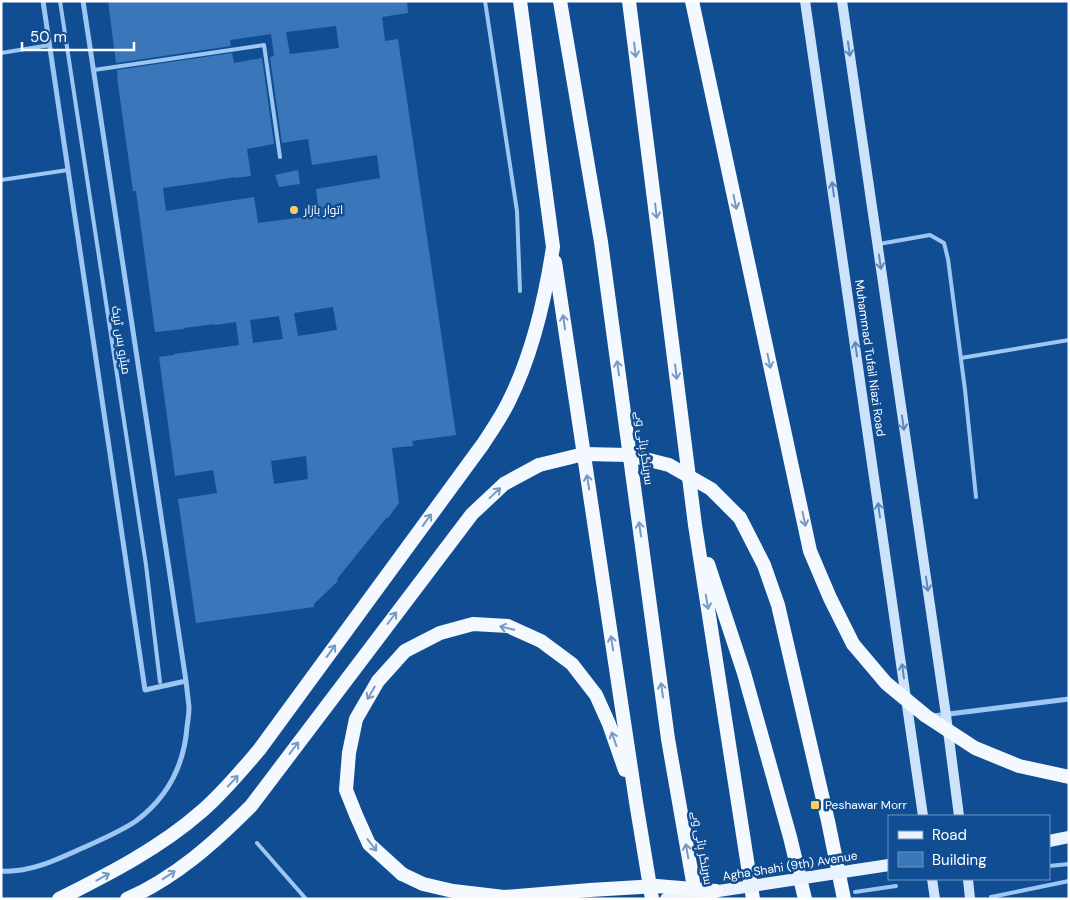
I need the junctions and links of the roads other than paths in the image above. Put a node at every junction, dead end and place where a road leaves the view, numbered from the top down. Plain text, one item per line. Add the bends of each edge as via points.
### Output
1 (43, 1) edge
2 (60, 1) edge
3 (83, 1) edge
4 (485, 1) edge
5 (520, 1) edge
6 (560, 1) edge
7 (629, 1) edge
8 (692, 1) edge
9 (805, 1) edge
10 (842, 1) edge
11 (50, 45) junction
12 (1, 53) edge
13 (94, 70) junction
14 (280, 157) dead end
15 (68, 170) junction
16 (1, 180) edge
17 (877, 244) junction
18 (553, 247) junction
19 (520, 291) dead end
20 (1069, 340) edge
21 (961, 358) junction
22 (976, 497) dead end
23 (695, 525) junction
24 (186, 681) junction
25 (160, 682) dead end
26 (1069, 699) edge
27 (946, 715) junction
28 (910, 719) junction
29 (1069, 776) edge
30 (636, 802) junction
31 (923, 815) edge
32 (959, 815) edge
33 (1069, 838) edge
34 (1050, 840) edge
35 (257, 843) dead end
36 (1069, 864) edge
37 (888, 865) edge
38 (1050, 866) edge
39 (1, 873) edge
40 (932, 880) edge
41 (968, 880) edge
42 (1069, 881) edge
43 (896, 886) dead end
44 (716, 891) junction
45 (850, 895) edge
46 (991, 897) dead end
47 (59, 899) edge
48 (127, 899) edge
49 (306, 899) edge
50 (652, 899) edge
51 (666, 899) edge
52 (696, 899) edge
53 (753, 899) edge
54 (805, 899) edge
55 (935, 899) edge
56 (970, 899) edge

1 - 11 street
2 - 25 lane, میٹرو بس ٹریک via 146,565
3 - 13 street
4 - 19 lane via 517,212
5 - 18 highway
52 -> 6 highway, سرینگر ہائی وے via 668,739 601,242
7 -> 23 highway
8 -> 29 highway, bridge via 810,551 830,598 853,644 886,683 926,716 975,748 1019,766
28 -> 9 main road, Muhammad Tufail Niazi Road
10 -> 17 main road
11 - 12 lane
11 - 15 street
13 - 14 lane via 264,45
13 - 24 street
15 - 16 lane
15 - 24 street via 145,690
17 - 21 lane via 930,236 944,243
17 -> 27 main road
30 -> 18 highway
47 -> 18 highway via 99,879 176,832 234,780 259,750 483,444 509,402 538,325
20 - 21 lane
21 - 22 lane
23 -> 53 highway
23 - 54 highway via 744,673
24 - 39 street via 189,710 180,764 155,805 135,822 64,857 21,871
26 - 27 street
27 - 28 street
27 - 32 main road
28 - 31 main road, Muhammad Tufail Niazi Road
30 -> 44 highway, bridge via 596,695 572,664 541,641 508,626 473,624 440,633 405,651 378,681 356,718 346,790 370,844 402,874 423,884 453,891 504,897 657,886
30 - 50 highway
33 - 34 main road
35 - 49 lane
36 - 38 lane
37 - 44 main road, Agha Shahi (9th) Avenue, bridge
40 - 55 main road
41 - 56 main road
42 - 46 lane
43 - 45 lane
44 - 51 main road, Agha Shahi (9th) Avenue, bridge
48 -> 45 highway, bridge via 188,863 219,838 250,806 472,514 504,484 540,464 584,454 629,455 669,465 711,489 740,518 764,565 778,605 828,821

